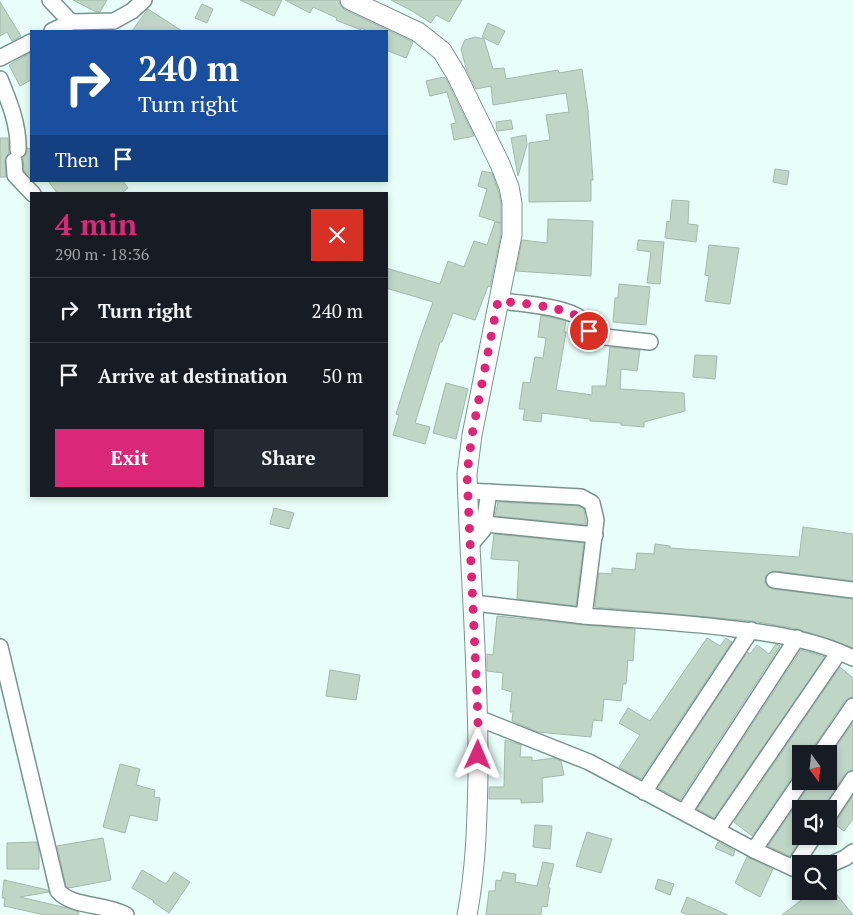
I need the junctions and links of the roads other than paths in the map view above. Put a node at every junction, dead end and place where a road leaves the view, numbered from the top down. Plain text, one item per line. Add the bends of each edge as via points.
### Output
1 (50, 0) edge
2 (144, 0) edge
3 (350, 0) edge
4 (71, 22) junction
5 (54, 30) edge
6 (30, 43) edge
7 (0, 58) edge
8 (0, 79) edge
9 (32, 192) edge
10 (498, 301) junction
11 (650, 342) dead end
12 (468, 491) junction
13 (489, 492) junction
14 (485, 524) junction
15 (594, 535) junction
16 (470, 544) junction
17 (774, 580) dead end
18 (853, 590) edge
19 (474, 603) junction
20 (584, 616) junction
21 (750, 630) junction
22 (797, 638) junction
23 (0, 647) edge
24 (846, 655) edge
25 (853, 706) edge
26 (478, 718) junction
27 (826, 745) edge
28 (853, 779) edge
29 (795, 790) edge
30 (644, 792) junction
31 (837, 803) edge
32 (684, 812) junction
33 (717, 830) junction
34 (754, 850) junction
35 (853, 852) edge
36 (837, 862) edge
37 (792, 867) edge
38 (126, 915) edge
39 (467, 915) edge

1 - 4 street
2 - 4 street via 123,18 114,21
3 - 10 street via 418,32 442,51 456,74 500,164 512,203 512,235
4 - 5 street
6 - 7 street
8 - 9 street via 18,138 15,175
10 - 11 street via 570,313 596,336
10 - 12 street via 472,435
12 - 13 street
12 - 16 street
13 - 14 street
13 - 15 street via 581,497 592,503 595,511
14 - 15 street
14 - 16 street via 481,534
15 - 20 street
16 - 19 street
17 - 18 street
19 - 20 street
19 - 26 street
20 - 21 street
21 - 22 street
21 - 30 street
22 - 24 street
22 - 32 street
23 - 38 street via 58,891 71,901
24 - 33 street
25 - 27 street
26 - 30 street via 589,762
26 - 39 street via 477,830
28 - 31 street
29 - 34 street
30 - 32 street
32 - 33 street
33 - 34 street
34 - 37 street
35 - 36 street

